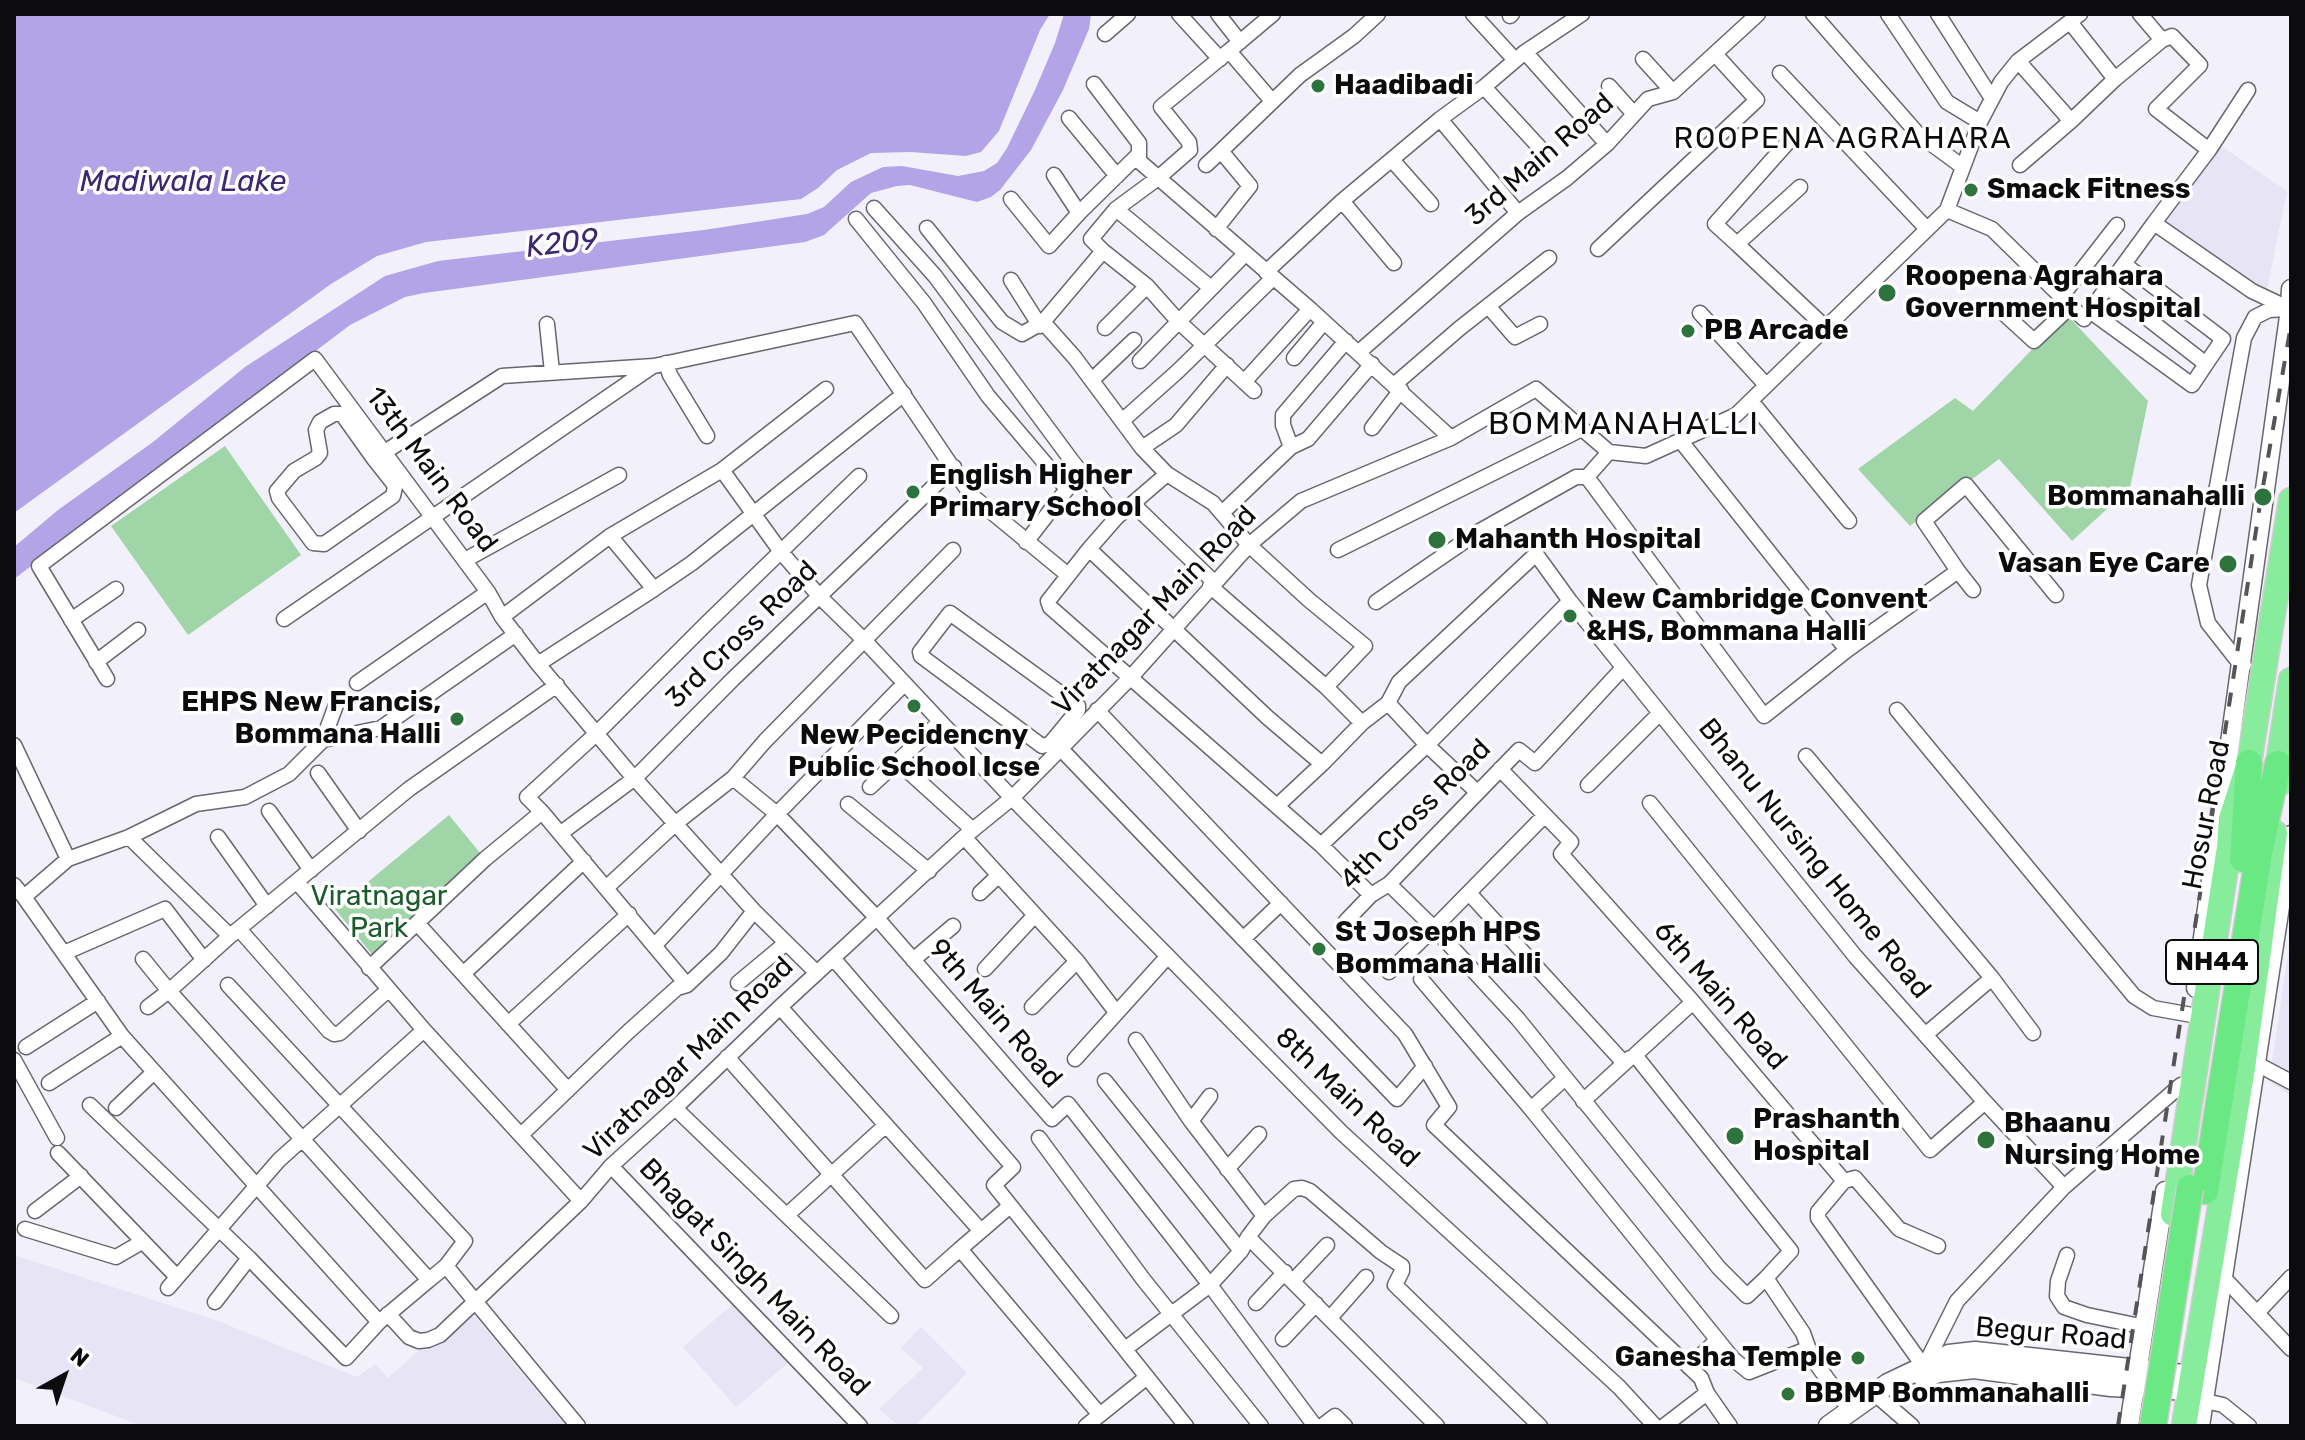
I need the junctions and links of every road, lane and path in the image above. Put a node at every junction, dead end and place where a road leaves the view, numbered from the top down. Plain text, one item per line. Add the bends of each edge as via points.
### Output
1 (1128, 14) edge
2 (1179, 14) edge
3 (1218, 14) edge
4 (1378, 14) edge
5 (1473, 14) edge
6 (1582, 14) edge
7 (1758, 14) edge
8 (1813, 14) edge
9 (1888, 14) edge
10 (1938, 14) edge
11 (2140, 14) edge
12 (1264, 17) edge
13 (2075, 18) edge
14 (1105, 34) dead end
15 (2162, 40) junction
16 (1229, 51) junction
17 (1715, 54) junction
18 (1520, 56) junction
19 (1643, 59) dead end
20 (2018, 61) junction
21 (1780, 73) dead end
22 (2115, 79) junction
23 (1094, 84) dead end
24 (1609, 86) dead end
25 (1484, 87) junction
26 (2248, 90) dead end
27 (1673, 92) junction
28 (1991, 97) junction
29 (1272, 101) junction
30 (1634, 114) junction
31 (1069, 118) dead end
32 (1440, 119) junction
33 (2071, 121) junction
34 (1980, 122) junction
35 (1788, 142) dead end
36 (1607, 144) junction
37 (1541, 149) dead end
38 (2209, 150) junction
39 (1221, 151) junction
40 (1139, 154) junction
41 (1393, 161) junction
42 (1206, 165) dead end
43 (2020, 165) dead end
44 (1963, 167) junction
45 (1054, 175) dead end
46 (1117, 176) junction
47 (1158, 178) junction
48 (1800, 187) dead end
49 (1011, 199) dead end
50 (1342, 201) junction
51 (1431, 204) dead end
52 (874, 208) dead end
53 (1116, 209) junction
54 (1947, 210) junction
55 (1079, 213) junction
56 (1518, 213) junction
57 (856, 219) dead end
58 (2154, 223) junction
59 (2117, 225) dead end
60 (927, 228) dead end
61 (1216, 229) junction
62 (1927, 229) junction
63 (1737, 244) junction
64 (1598, 249) dead end
65 (1103, 251) junction
66 (1245, 254) junction
67 (1549, 258) dead end
68 (1394, 263) dead end
69 (2124, 264) junction
70 (1269, 275) junction
71 (1011, 280) dead end
72 (1147, 286) junction
73 (2107, 287) junction
74 (1211, 288) junction
75 (2291, 289) edge
76 (2066, 301) junction
77 (1488, 306) junction
78 (1310, 309) junction
79 (1999, 309) dead end
80 (2291, 309) edge
81 (2090, 311) junction
82 (1700, 313) dead end
83 (1179, 322) junction
84 (1324, 322) junction
85 (547, 324) dead end
86 (1041, 324) junction
87 (1540, 324) dead end
88 (1105, 328) dead end
89 (1826, 328) junction
90 (1134, 340) dead end
91 (1346, 341) junction
92 (1205, 345) junction
93 (1359, 352) junction
94 (1294, 358) dead end
95 (1140, 361) dead end
96 (1372, 364) junction
97 (2206, 364) junction
98 (660, 365) junction
99 (1227, 365) junction
100 (552, 372) junction
101 (1092, 380) junction
102 (1766, 385) junction
103 (1398, 387) junction
104 (826, 389) dead end
105 (904, 394) junction
106 (1751, 401) junction
107 (1122, 421) junction
108 (1372, 428) dead end
109 (1582, 429) junction
110 (707, 436) dead end
111 (1451, 438) junction
112 (1680, 440) junction
113 (1291, 447) junction
114 (1142, 448) junction
115 (1609, 452) junction
116 (380, 456) junction
117 (954, 467) junction
118 (722, 470) junction
119 (1167, 474) junction
120 (619, 475) dead end
121 (859, 476) dead end
122 (1587, 477) junction
123 (2291, 500) edge
124 (1133, 504) junction
125 (753, 513) junction
126 (1222, 513) junction
127 (433, 517) junction
128 (1117, 517) junction
129 (1849, 521) dead end
130 (610, 536) junction
131 (1026, 542) junction
132 (1249, 545) junction
133 (1089, 549) junction
134 (953, 550) dead end
135 (1338, 550) dead end
136 (781, 552) junction
137 (465, 560) junction
138 (1958, 571) junction
139 (1068, 575) junction
140 (1212, 584) junction
141 (116, 589) dead end
142 (654, 589) junction
143 (1973, 590) dead end
144 (488, 592) junction
145 (2056, 595) dead end
146 (820, 597) junction
147 (1570, 601) junction
148 (1376, 602) dead end
149 (502, 617) junction
150 (284, 619) dead end
151 (71, 620) junction
152 (138, 630) dead end
153 (1174, 630) junction
154 (516, 634) junction
155 (864, 640) junction
156 (1847, 650) junction
157 (96, 662) junction
158 (538, 664) junction
159 (2253, 667) junction
160 (1623, 668) junction
161 (1131, 677) junction
162 (107, 679) dead end
163 (2291, 680) edge
164 (357, 683) dead end
165 (904, 684) junction
166 (557, 685) junction
167 (1326, 687) junction
168 (339, 697) dead end
169 (1388, 703) junction
170 (1097, 710) junction
171 (1897, 710) dead end
172 (1660, 713) junction
173 (940, 722) junction
174 (1362, 723) junction
175 (596, 734) junction
176 (1064, 739) junction
177 (323, 740) junction
178 (14, 745) edge
179 (1427, 745) junction
180 (1806, 756) dead end
181 (898, 762) junction
182 (2249, 763) junction
183 (1322, 764) junction
184 (2278, 764) junction
185 (1500, 769) junction
186 (318, 773) dead end
187 (635, 778) junction
188 (733, 778) junction
189 (1588, 785) dead end
190 (870, 787) dead end
191 (1477, 792) junction
192 (1012, 798) junction
193 (1650, 803) dead end
194 (848, 804) dead end
195 (1277, 806) junction
196 (269, 811) dead end
197 (542, 812) junction
198 (777, 814) junction
199 (1545, 815) junction
200 (676, 823) junction
201 (359, 831) junction
202 (561, 833) junction
203 (968, 834) junction
204 (2291, 835) edge
205 (129, 837) junction
206 (218, 837) dead end
207 (1321, 845) junction
208 (68, 859) junction
209 (584, 861) junction
210 (311, 870) junction
211 (929, 871) junction
212 (722, 874) junction
213 (999, 875) junction
214 (297, 882) junction
215 (1389, 884) junction
216 (606, 888) junction
217 (19, 891) edge
218 (980, 893) dead end
219 (1469, 893) junction
220 (1371, 895) junction
221 (1281, 903) junction
222 (267, 906) junction
223 (754, 911) junction
224 (629, 914) junction
225 (1035, 915) junction
226 (876, 917) junction
227 (1346, 921) dead end
228 (417, 923) junction
229 (953, 926) dead end
230 (1434, 928) junction
231 (234, 933) junction
232 (1243, 939) junction
233 (786, 943) junction
234 (654, 946) junction
235 (64, 953) junction
236 (1168, 956) junction
237 (833, 958) junction
238 (143, 959) dead end
239 (204, 960) junction
240 (913, 960) junction
241 (1077, 961) junction
242 (369, 968) junction
243 (985, 969) dead end
244 (1389, 972) dead end
245 (817, 973) junction
246 (463, 974) junction
247 (1992, 978) junction
248 (1421, 979) dead end
249 (738, 983) dead end
250 (228, 985) dead end
251 (687, 985) junction
252 (388, 990) junction
253 (169, 991) junction
254 (98, 1001) junction
255 (1693, 1002) junction
256 (148, 1007) dead end
257 (780, 1007) junction
258 (1032, 1007) dead end
259 (1116, 1012) junction
260 (2192, 1015) junction
261 (508, 1024) junction
262 (424, 1030) junction
263 (2033, 1033) dead end
264 (1925, 1035) junction
265 (122, 1036) junction
266 (1136, 1040) dead end
267 (26, 1047) dead end
268 (727, 1057) junction
269 (1075, 1059) dead end
270 (1630, 1059) junction
271 (14, 1060) edge
272 (2257, 1064) junction
273 (1425, 1066) junction
274 (154, 1072) junction
275 (1565, 1078) junction
276 (1105, 1081) dead end
277 (2291, 1082) edge
278 (49, 1083) dead end
279 (2181, 1085) junction
280 (568, 1090) junction
281 (1210, 1096) dead end
282 (1583, 1101) junction
283 (1985, 1102) junction
284 (90, 1105) dead end
285 (340, 1106) junction
286 (116, 1108) dead end
287 (675, 1108) junction
288 (1531, 1109) junction
289 (1191, 1121) junction
290 (886, 1125) junction
291 (1259, 1134) dead end
292 (521, 1135) junction
293 (1039, 1138) dead end
294 (302, 1139) junction
295 (611, 1166) junction
296 (1227, 1169) junction
297 (830, 1174) junction
298 (81, 1176) junction
299 (1844, 1181) junction
300 (256, 1187) junction
301 (2064, 1187) junction
302 (2197, 1189) junction
303 (581, 1201) junction
304 (1010, 1206) junction
305 (35, 1211) dead end
306 (787, 1215) junction
307 (1264, 1216) junction
308 (25, 1229) dead end
309 (219, 1231) junction
310 (981, 1231) junction
311 (142, 1242) junction
312 (1244, 1244) junction
313 (1327, 1245) dead end
314 (1938, 1246) dead end
315 (960, 1249) junction
316 (2067, 1255) dead end
317 (249, 1258) junction
318 (446, 1266) junction
319 (1289, 1276) junction
320 (1366, 1277) dead end
321 (2291, 1277) edge
322 (1766, 1278) junction
323 (2224, 1278) junction
324 (429, 1280) junction
325 (1210, 1285) junction
326 (215, 1302) dead end
327 (474, 1302) junction
328 (1256, 1303) dead end
329 (1316, 1304) junction
330 (2257, 1313) junction
331 (1172, 1315) junction
332 (891, 1316) dead end
333 (384, 1318) junction
334 (1330, 1318) junction
335 (2145, 1327) junction
336 (1283, 1339) dead end
337 (1717, 1340) junction
338 (1125, 1349) junction
339 (1807, 1349) junction
340 (2291, 1349) edge
341 (1689, 1367) junction
342 (1924, 1367) junction
343 (1147, 1377) junction
344 (2142, 1379) junction
345 (2195, 1389) junction
346 (1707, 1393) junction
347 (1882, 1400) junction
348 (1100, 1415) junction
349 (1848, 1418) edge
350 (578, 1426) edge
351 (860, 1426) edge
352 (1086, 1426) edge
353 (1186, 1426) edge
354 (1261, 1426) edge
355 (1315, 1426) edge
356 (1322, 1426) edge
357 (1345, 1426) edge
358 (1437, 1426) edge
359 (1540, 1426) edge
360 (1655, 1426) edge
361 (1664, 1426) edge
362 (1730, 1426) edge
363 (1829, 1426) edge
364 (1912, 1426) edge
365 (2129, 1426) edge
366 (2141, 1426) edge
367 (2153, 1426) edge
368 (2168, 1426) edge
369 (2184, 1426) edge
370 (2200, 1426) edge
371 (2249, 1426) edge

1 - 14 street
2 - 16 street
3 - 16 street
4 - 29 street
5 - 18 street
6 - 18 street
7 - 17 street, 3rd Main Road
8 - 44 street via 1918,134
9 - 34 street via 1947,102
10 - 28 street
11 - 15 street
12 - 16 street
13 - 20 street
13 - 22 street
15 - 22 street
15 - 38 street via 2172,36 2200,65 2156,109
16 - 29 street
16 - 47 street via 1161,107 1190,150
17 - 27 street, 3rd Main Road
17 - 64 street via 1757,100
18 - 25 street
18 - 36 street
19 - 27 street
20 - 28 street
20 - 33 street
21 - 62 street
22 - 33 street
23 - 40 street via 1139,143
24 - 30 street
25 - 32 street
25 - 37 street
26 - 38 street
27 - 30 street, 3rd Main Road via 1648,99
28 - 34 street
29 - 39 street
30 - 36 street, 3rd Main Road
31 - 46 street
32 - 41 street
32 - 56 street
33 - 43 street
34 - 44 street
35 - 63 street via 1715,224
36 - 56 street, 3rd Main Road
38 - 58 street
39 - 42 street
39 - 61 street via 1250,186
40 - 46 street
40 - 47 street via 1139,161
41 - 50 street
41 - 51 street
44 - 54 street
45 - 55 street
46 - 55 street
47 - 53 street
47 - 61 street
48 - 63 street
49 - 55 street via 1049,246
50 - 68 street
50 - 70 street
52 - 128 street via 935,276
53 - 65 street via 1091,239
53 - 74 street
54 - 62 street
54 - 76 street via 1992,229
56 - 93 street, 3rd Main Road
57 - 131 street via 924,303 988,396 1067,489
58 - 69 street
58 - 80 street via 2252,291
59 - 76 street
60 - 86 street via 1002,322 1022,334
61 - 66 street
62 - 89 street
63 - 89 street
65 - 72 street
65 - 86 street
66 - 70 street
66 - 74 street
67 - 77 street
69 - 73 street
69 - 97 street via 2223,339
70 - 78 street
70 - 92 street
71 - 86 street
72 - 83 street
72 - 88 street
73 - 81 street
73 - 97 street
74 - 83 street
75 - 80 street
76 - 79 street via 2034,341
76 - 81 street via 2084,319
77 - 87 street via 1515,337
77 - 103 street
78 - 84 street
78 - 99 street via 1249,387
80 - 159 street
80 - 159 street via 2255,317 2244,338 2199,585 2208,623
81 - 97 street via 2192,385
82 - 102 street
83 - 92 street
83 - 95 street
84 - 91 street
84 - 94 street
85 - 100 street
86 - 101 street
89 - 102 street
90 - 101 street
91 - 93 street
91 - 113 street via 1283,415
92 - 99 street
92 - 107 street
93 - 96 street
96 - 103 street
96 - 113 street via 1308,439
98 - 100 street
98 - 105 street via 855,323
98 - 110 street
98 - 127 street
99 - 114 street via 1176,425
100 - 116 street via 502,376
101 - 107 street
102 - 106 street
103 - 108 street
103 - 111 street
104 - 118 street
105 - 117 street
105 - 125 street
106 - 112 street via 1736,415
106 - 129 street
107 - 114 street
109 - 111 street, Viratnagar Main Road via 1536,389
109 - 115 street, Viratnagar Main Road
109 - 135 street
111 - 132 street, Viratnagar Main Road via 1301,501
112 - 115 street via 1646,456
112 - 156 street
113 - 126 street
114 - 119 street
115 - 122 street
116 - 116 street via 395,487 393,496 324,544 313,543 277,491 320,453 320,422 342,414
116 - 127 street, 13th Main Road
116 - 151 street, 13th Main Road via 315,359 39,566
117 - 131 street via 971,495
117 - 146 street, 3rd Cross Road
118 - 125 street, 8th Main Road
118 - 130 street
119 - 124 street
119 - 126 street
120 - 137 street
121 - 136 street
122 - 148 street via 1576,477 1478,532
122 - 156 street via 1764,716
123 - 159 highway, Hosur Road / NH44
124 - 128 street
124 - 140 street
125 - 136 street, 8th Main Road
125 - 142 street
126 - 132 street
127 - 137 street, 13th Main Road
127 - 150 street
128 - 133 street
130 - 142 street
130 - 149 street
131 - 139 street
132 - 140 street, Viratnagar Main Road
132 - 167 street via 1365,646
133 - 139 street
133 - 153 street
134 - 155 street
136 - 146 street, 8th Main Road
136 - 175 street
137 - 144 street, 13th Main Road
138 - 143 street
138 - 145 street via 1924,521 1966,485
138 - 156 street
139 - 161 street via 1048,601 1050,607
140 - 153 street, Viratnagar Main Road
140 - 167 street
141 - 151 street
142 - 158 street
144 - 149 street, 13th Main Road
144 - 164 street
146 - 155 street, 8th Main Road
146 - 187 street, 3rd Cross Road
147 - 160 street, Bhanu Nursing Home Road
147 - 169 street, Bhanu Nursing Home Road via 1536,554 1399,682
147 - 179 street
149 - 154 street, 13th Main Road
151 - 157 street, 13th Main Road
152 - 157 street
153 - 161 street, Viratnagar Main Road
153 - 183 street
154 - 158 street, 13th Main Road
154 - 177 street via 381,728
155 - 165 street, 8th Main Road
155 - 188 street
157 - 162 street, 13th Main Road
158 - 166 street, 13th Main Road
159 - 182 highway, Hosur Road / NH44
159 - 260 street
160 - 172 street, Bhanu Nursing Home Road
160 - 185 street, 4th Cross Road via 1535,763 1519,750
161 - 170 street, Viratnagar Main Road
161 - 195 street
163 - 184 highway, NH44
165 - 173 street, 8th Main Road
165 - 198 street
166 - 175 street, 13th Main Road
166 - 201 street via 409,789
167 - 174 street
168 - 177 street
169 - 174 street
169 - 179 street
170 - 176 street, Viratnagar Main Road
170 - 221 street
171 - 260 street via 2134,996 2153,1008
172 - 189 street
172 - 264 street, Bhanu Nursing Home Road
173 - 181 street
173 - 192 street, 8th Main Road
174 - 183 street
175 - 187 street, 13th Main Road
175 - 197 street via 527,797
176 - 176 street via 1042,746 921,656 948,614 1078,706
176 - 192 street, Viratnagar Main Road
176 - 232 street
177 - 205 street via 289,774 245,797 196,804
178 - 208 street
179 - 191 street
179 - 207 street
180 - 247 street
181 - 190 street
181 - 203 street
182 - 302 highway via 2245,846
182 - 344 highway, Hosur Road / NH44 via 2231,819
183 - 195 street
184 - 302 highway
184 - 345 highway, NH44 via 2280,793
185 - 191 street, 4th Cross Road
185 - 199 street
186 - 201 street
187 - 200 street, 13th Main Road
187 - 202 street, 3rd Cross Road
188 - 198 street, 9th Main Road
188 - 200 street
191 - 215 street, 4th Cross Road
192 - 203 street, Viratnagar Main Road
192 - 236 street, 8th Main Road
193 - 283 street via 1930,1150
194 - 211 street
195 - 207 street
196 - 210 street
197 - 202 street
197 - 228 street
198 - 212 street
198 - 226 street, 9th Main Road
199 - 219 street
199 - 255 street, 6th Main Road via 1571,842 1561,854
200 - 212 street, 13th Main Road
200 - 216 street
201 - 210 street
202 - 209 street
203 - 211 street, Viratnagar Main Road
203 - 213 street
204 - 272 street
205 - 208 street
205 - 231 street
206 - 222 street
207 - 220 street
208 - 217 street
209 - 216 street
209 - 246 street
210 - 214 street
211 - 226 street, Viratnagar Main Road
212 - 223 street, 13th Main Road
212 - 234 street
213 - 218 street
213 - 225 street
214 - 222 street
214 - 242 street
215 - 220 street, 4th Cross Road
215 - 230 street
216 - 224 street
217 - 235 street, Viratnagar Main Road
219 - 230 street
219 - 270 street
220 - 227 street, 4th Cross Road
221 - 232 street
221 - 273 street via 1405,1034
222 - 231 street
223 - 233 street, 13th Main Road
223 - 251 street
224 - 234 street
224 - 261 street
225 - 241 street
225 - 243 street
226 - 237 street, Viratnagar Main Road
226 - 240 street, 9th Main Road
228 - 242 street
228 - 246 street
229 - 240 street
230 - 244 street
230 - 275 street
231 - 239 street
231 - 252 street via 334,1034
232 - 273 street via 1397,1099
233 - 245 street, 13th Main Road
233 - 249 street
234 - 251 street
235 - 239 street via 165,909
235 - 254 street, Viratnagar Main Road
236 - 259 street
236 - 360 street, 8th Main Road via 1341,1132
237 - 245 street, Viratnagar Main Road
237 - 304 street via 1013,1167 994,1185
238 - 253 street
239 - 253 street
240 - 325 street, 9th Main Road via 1052,1119 1068,1104
241 - 258 street
241 - 259 street
242 - 252 street
245 - 257 street, Viratnagar Main Road
246 - 261 street
247 - 263 street
247 - 264 street
248 - 288 street
250 - 285 street
251 - 280 street via 677,988
252 - 262 street
253 - 256 street
253 - 294 street
254 - 265 street, Viratnagar Main Road
254 - 267 street
255 - 270 street
255 - 299 street, 6th Main Road
257 - 268 street, Viratnagar Main Road
257 - 290 street
259 - 269 street
260 - 279 street
261 - 280 street
262 - 285 street
262 - 292 street
264 - 283 street, Bhanu Nursing Home Road
265 - 274 street, Viratnagar Main Road
265 - 278 street
266 - 289 street
268 - 287 street, Viratnagar Main Road
268 - 297 street
270 - 282 street
270 - 322 street via 1791,1251
271 - 298 street via 57,1145
272 - 277 street
272 - 323 street
273 - 341 street via 1449,1107 1434,1125
274 - 286 street
274 - 300 street, Viratnagar Main Road
275 - 282 street
275 - 288 street
276 - 312 street
279 - 301 street
279 - 335 street
280 - 292 street
281 - 289 street
282 - 322 street via 1747,1296
283 - 301 street, Bhanu Nursing Home Road
284 - 309 street
285 - 294 street
285 - 318 street via 465,1241
287 - 295 street, Viratnagar Main Road
287 - 306 street
288 - 337 street
289 - 296 street
290 - 297 street
290 - 310 street
291 - 296 street
292 - 303 street
293 - 331 street
294 - 300 street
294 - 324 street
295 - 303 street, Viratnagar Main Road
295 - 351 street, Bhagat Singh Main Road
296 - 307 street
297 - 306 street
297 - 315 street via 925,1280
298 - 305 street
298 - 311 street
299 - 314 street, 6th Main Road via 1855,1178 1899,1229
299 - 342 street via 1818,1218
300 - 309 street
300 - 333 street, Viratnagar Main Road
301 - 342 street via 1957,1301
302 - 367 highway, bridge
302 - 368 highway
303 - 327 street, Viratnagar Main Road
304 - 310 street
304 - 338 street
306 - 332 street
307 - 312 street
307 - 359 street via 1294,1189 1310,1191 1402,1266 1395,1285
308 - 311 street via 116,1257
309 - 311 street via 173,1283
309 - 317 street
310 - 315 street
312 - 319 street
312 - 325 street
313 - 319 street
315 - 348 street
316 - 335 street via 2057,1296 2064,1307
317 - 326 street
317 - 333 street via 346,1358
318 - 324 street
318 - 327 street
319 - 328 street
319 - 329 street
320 - 334 street
321 - 330 street
322 - 339 street via 1803,1333
323 - 330 street
323 - 345 street
324 - 333 street
325 - 331 street
325 - 355 street, 9th Main Road
327 - 333 street, Viratnagar Main Road via 428,1340 409,1337
327 - 350 street
329 - 334 street
329 - 336 street
330 - 340 street
331 - 338 street
331 - 354 street
334 - 358 street
335 - 344 street
337 - 339 street via 1749,1372
337 - 341 street
338 - 343 street
339 - 349 street
341 - 346 street
342 - 344 main road, Begur Road via 1949,1355 1975,1352 2112,1366
342 - 349 main road, Begur Road via 1888,1384
343 - 348 street
343 - 353 street
344 - 345 main road
344 - 347 main road, Begur Road via 2111,1386 1974,1368 1938,1372
344 - 365 street
344 - 366 highway, Hosur Road / NH44
345 - 369 highway, NH44
345 - 370 street
345 - 371 street
346 - 361 street
346 - 362 street
347 - 349 main road, Begur Road
347 - 364 street
348 - 352 street
349 - 363 main road, Begur Road
356 - 357 street via 1335,1416

